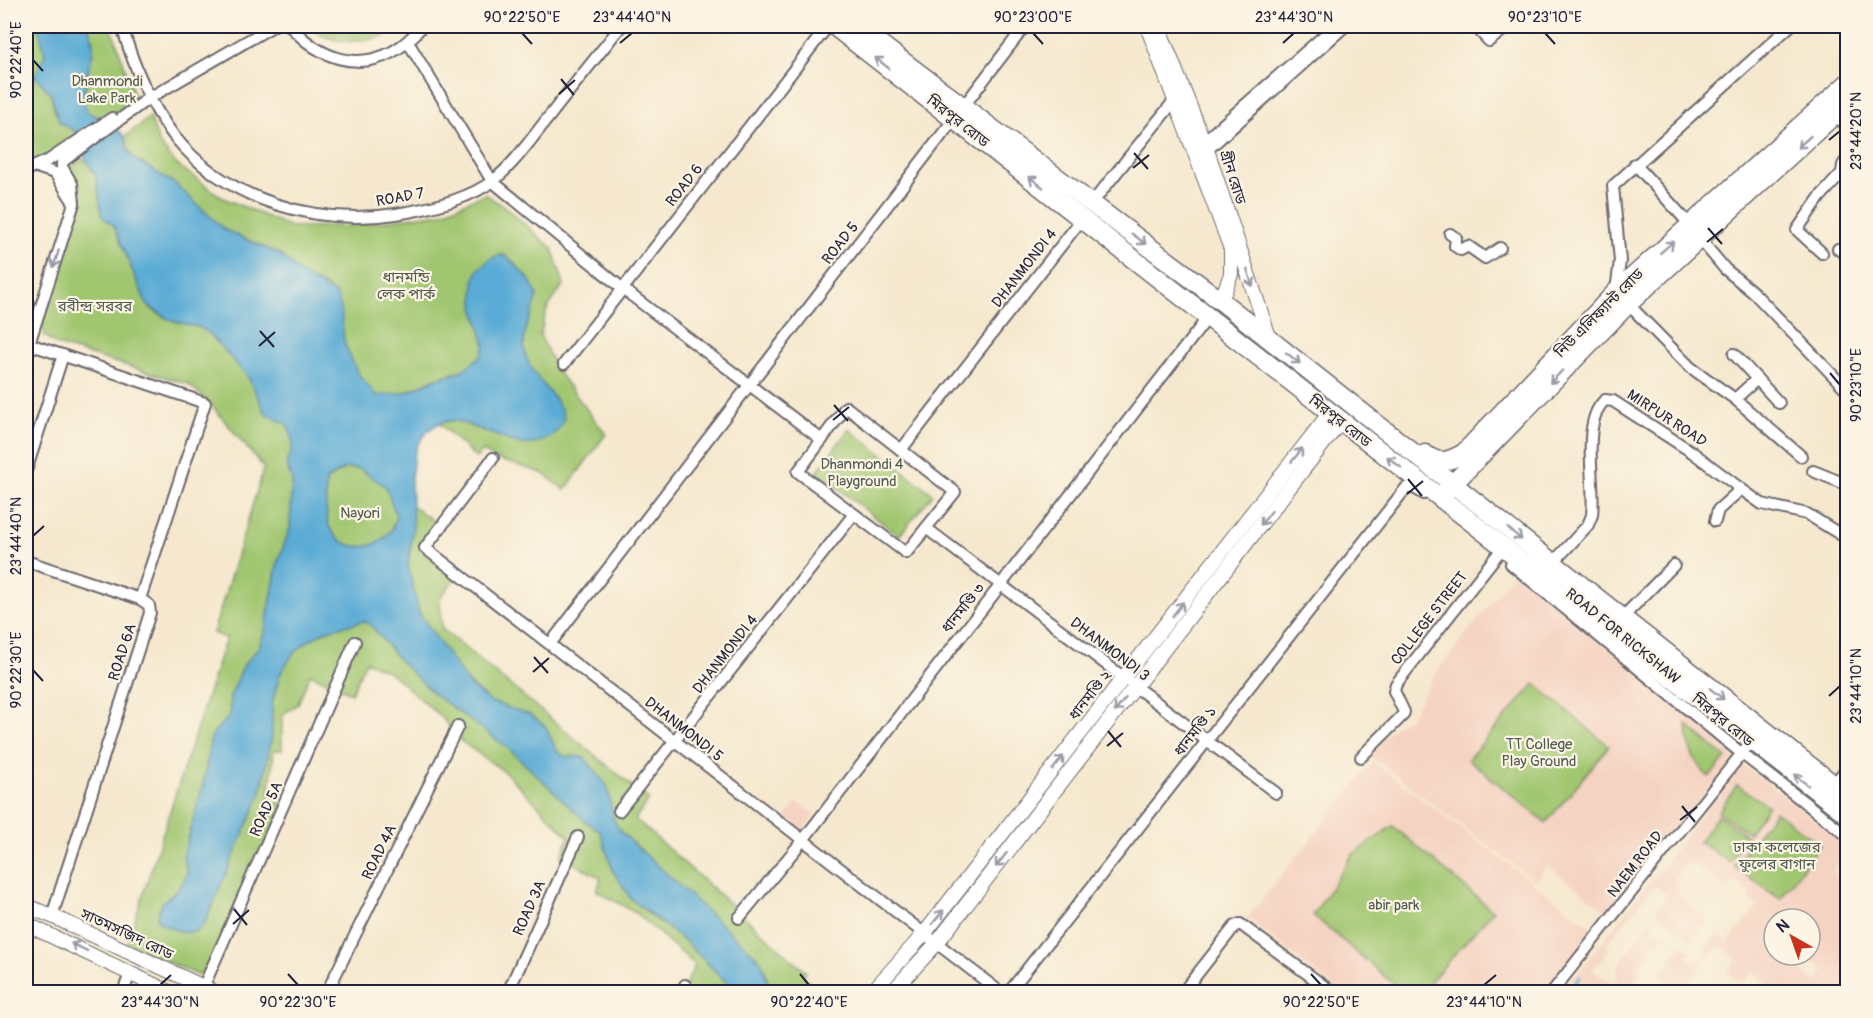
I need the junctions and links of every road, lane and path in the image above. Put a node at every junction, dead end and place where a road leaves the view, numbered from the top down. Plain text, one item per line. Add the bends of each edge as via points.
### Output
1 (122, 26) edge
2 (273, 26) edge
3 (290, 26) edge
4 (422, 26) edge
5 (621, 26) edge
6 (828, 26) edge
7 (834, 26) edge
8 (856, 26) edge
9 (1025, 26) edge
10 (1147, 26) edge
11 (1158, 26) edge
12 (1335, 26) edge
13 (1345, 26) edge
14 (1475, 26) edge
15 (1508, 26) edge
16 (1790, 26) edge
17 (408, 42) junction
18 (1848, 83) edge
19 (1179, 94) junction
20 (143, 102) junction
21 (959, 113) junction
22 (1843, 114) edge
23 (1205, 146) junction
24 (1848, 158) edge
25 (59, 159) junction
26 (1635, 164) junction
27 (30, 169) edge
28 (492, 181) junction
29 (74, 203) junction
30 (1087, 211) junction
31 (1695, 232) junction
32 (1450, 234) dead end
33 (1500, 248) dead end
34 (1838, 249) dead end
35 (1822, 253) dead end
36 (1848, 256) edge
37 (622, 289) junction
38 (1622, 298) junction
39 (1221, 301) junction
40 (1209, 316) junction
41 (1271, 341) junction
42 (27, 343) edge
43 (1734, 354) dead end
44 (63, 355) junction
45 (564, 364) dead end
46 (1756, 379) junction
47 (749, 386) junction
48 (1848, 391) edge
49 (1344, 398) junction
50 (1735, 399) junction
51 (1779, 403) dead end
52 (1335, 418) junction
53 (1506, 430) junction
54 (822, 440) junction
55 (901, 450) junction
56 (1800, 456) dead end
57 (493, 458) dead end
58 (26, 471) edge
59 (1813, 471) dead end
60 (1454, 483) junction
61 (1848, 485) edge
62 (1741, 489) junction
63 (1441, 497) junction
64 (1486, 509) junction
65 (854, 514) junction
66 (1715, 521) dead end
67 (927, 528) junction
68 (1848, 539) edge
69 (1501, 549) junction
70 (26, 561) edge
71 (1552, 564) junction
72 (1674, 565) dead end
73 (1000, 586) junction
74 (140, 599) junction
75 (1628, 613) junction
76 (355, 642) dead end
77 (550, 644) junction
78 (1130, 682) junction
79 (458, 726) dead end
80 (1207, 741) junction
81 (1751, 741) junction
82 (675, 742) junction
83 (1361, 757) dead end
84 (1848, 767) edge
85 (1840, 791) edge
86 (1276, 793) dead end
87 (619, 811) dead end
88 (1848, 815) edge
89 (1848, 836) edge
90 (578, 837) dead end
91 (802, 840) junction
92 (26, 906) edge
93 (52, 916) junction
94 (739, 918) dead end
95 (26, 925) edge
96 (924, 934) junction
97 (936, 944) junction
98 (130, 974) junction
99 (209, 990) edge
100 (123, 993) edge
101 (169, 993) edge
102 (327, 993) edge
103 (508, 993) edge
104 (872, 993) edge
105 (892, 993) edge
106 (1000, 993) edge
107 (1009, 993) edge
108 (1184, 993) edge
109 (1332, 993) edge
110 (1552, 993) edge

1 - 20 street, ROAD 7
2 - 20 street
3 - 17 street via 318,50 347,59 375,59
4 - 17 street
5 - 28 street, ROAD 7 via 524,148
6 - 37 street, ROAD 6
21 -> 7 highway, মিরপুর রোড
8 - 21 highway, মিরপুর রোড
9 - 21 street, ROAD 5
10 - 19 main road, গ্রীন রোড
11 - 19 main road, গ্রীন রোড
12 - 23 street
13 - 23 street
14 - 15 street via 1489,40
16 - 26 street
17 - 28 street
18 - 31 highway, নিউ এলিফ্যান্ট রোড
19 - 23 main road, গ্রীন রোড
19 - 30 street, DHANMONDI 4
19 - 39 main road, গ্রীন রোড via 1231,249 1231,274
20 - 25 street
20 - 28 street, ROAD 7 via 199,160 233,185 295,210 326,217 366,218 434,206
21 - 30 highway, মিরপুর রোড
21 - 47 street, ROAD 5
22 -> 31 highway, নিউ এলিফ্যান্ট রোড
23 -> 41 main road, গ্রীন রোড
24 - 35 street via 1842,173 1797,230
25 - 27 street
25 - 29 street via 72,184
26 - 31 street
26 - 38 street via 1613,186
27 - 29 street via 55,173
28 - 37 street
29 -> 42 street
30 -> 39 highway, মিরপুর রোড
30 - 40 highway, মিরপুর রোড
30 - 55 street, DHANMONDI 4
31 - 38 highway, নিউ এলিফ্যান্ট রোড
31 - 48 street via 1725,269 1754,293
32 - 33 street via 1456,238 1455,246 1461,250 1468,246 1485,258
34 - 36 street
37 - 45 street, ROAD 6
37 - 47 street
38 - 49 highway, নিউ এলিফ্যান্ট রোড via 1464,453 1448,461 1435,462 1360,404
38 - 50 street via 1690,367
38 -> 53 highway, নিউ এলিফ্যান্ট রোড
39 - 40 highway
39 - 41 highway, মিরপুর রোড
40 - 52 highway, মিরপুর রোড
40 - 73 street, ধানমণ্ডি ৩
41 -> 49 highway, মিরপুর রোড
42 - 44 street
43 - 46 street
44 - 58 street
44 - 74 street via 205,403
46 - 50 street
46 - 51 street
47 - 54 street
47 - 77 street, ROAD 5
49 - 60 highway, মিরপুর রোড
50 - 56 street
63 -> 52 highway, মিরপুর রোড
52 - 78 main road, ধানমণ্ডি ২
53 - 60 highway, নিউ এলিফ্যান্ট রোড
53 - 64 highway via 1478,470 1475,491
54 - 55 street via 846,407
54 - 65 street via 798,472
55 - 67 street via 955,492
57 - 77 street, DHANMONDI 5 via 425,548
59 - 61 street
60 - 63 highway, নিউ এলিফ্যান্ট রোড
60 - 64 highway, মিরপুর রোড
62 - 66 street via 1718,510
62 - 68 street via 1761,504 1808,514
62 - 71 street, MIRPUR ROAD via 1613,401 1605,400 1597,409 1592,429 1592,515 1588,525
63 - 69 highway, মিরপুর রোড
64 -> 71 highway, মিরপুর রোড
65 - 67 street via 906,553
65 - 82 street, DHANMONDI 4
67 - 73 street, DHANMONDI 3
69 - 80 street, ধানমণ্ডি ১ via 1421,491 1406,488
69 - 81 highway, মিরপুর রোড
69 - 83 street, COLLEGE STREET via 1396,684 1394,691 1403,715
70 - 74 street
71 - 75 highway, মিরপুর রোড
72 - 75 street
73 - 78 street, DHANMONDI 3
73 - 91 street, ধানমণ্ডি ৩
74 - 93 street, ROAD 6A via 149,605 150,613
75 -> 81 highway, মিরপুর রোড
76 - 99 street, ROAD 5A
77 - 82 street, DHANMONDI 5
78 - 80 street, DHANMONDI 3
96 -> 78 main road, ধানমণ্ডি ২
78 -> 97 main road, ধানমণ্ডি ২
79 - 102 street, ROAD 4A
80 - 86 street, DHANMONDI 3
80 - 107 street, ধানমণ্ডি ১
81 - 85 highway, মিরপুর রোড
88 -> 81 highway, মিরপুর রোড
81 - 89 street
81 - 110 street, NAEM ROAD
82 - 87 street, DHANMONDI 4
82 - 91 street, DHANMONDI 5
84 - 85 street
90 - 103 street, ROAD 3A
91 - 94 street, ধানমণ্ডি ৩
91 - 96 street, DHANMONDI 5
92 - 93 main road, সাতমসজিদ রোড
93 - 99 main road, সাতমসজিদ রোড
98 -> 95 main road
96 - 97 street
96 - 104 main road, ধানমণ্ডি ২
97 - 105 main road, ধানমণ্ডি ২
97 - 106 street
98 - 100 street
98 - 101 main road
108 - 109 street via 1240,924

